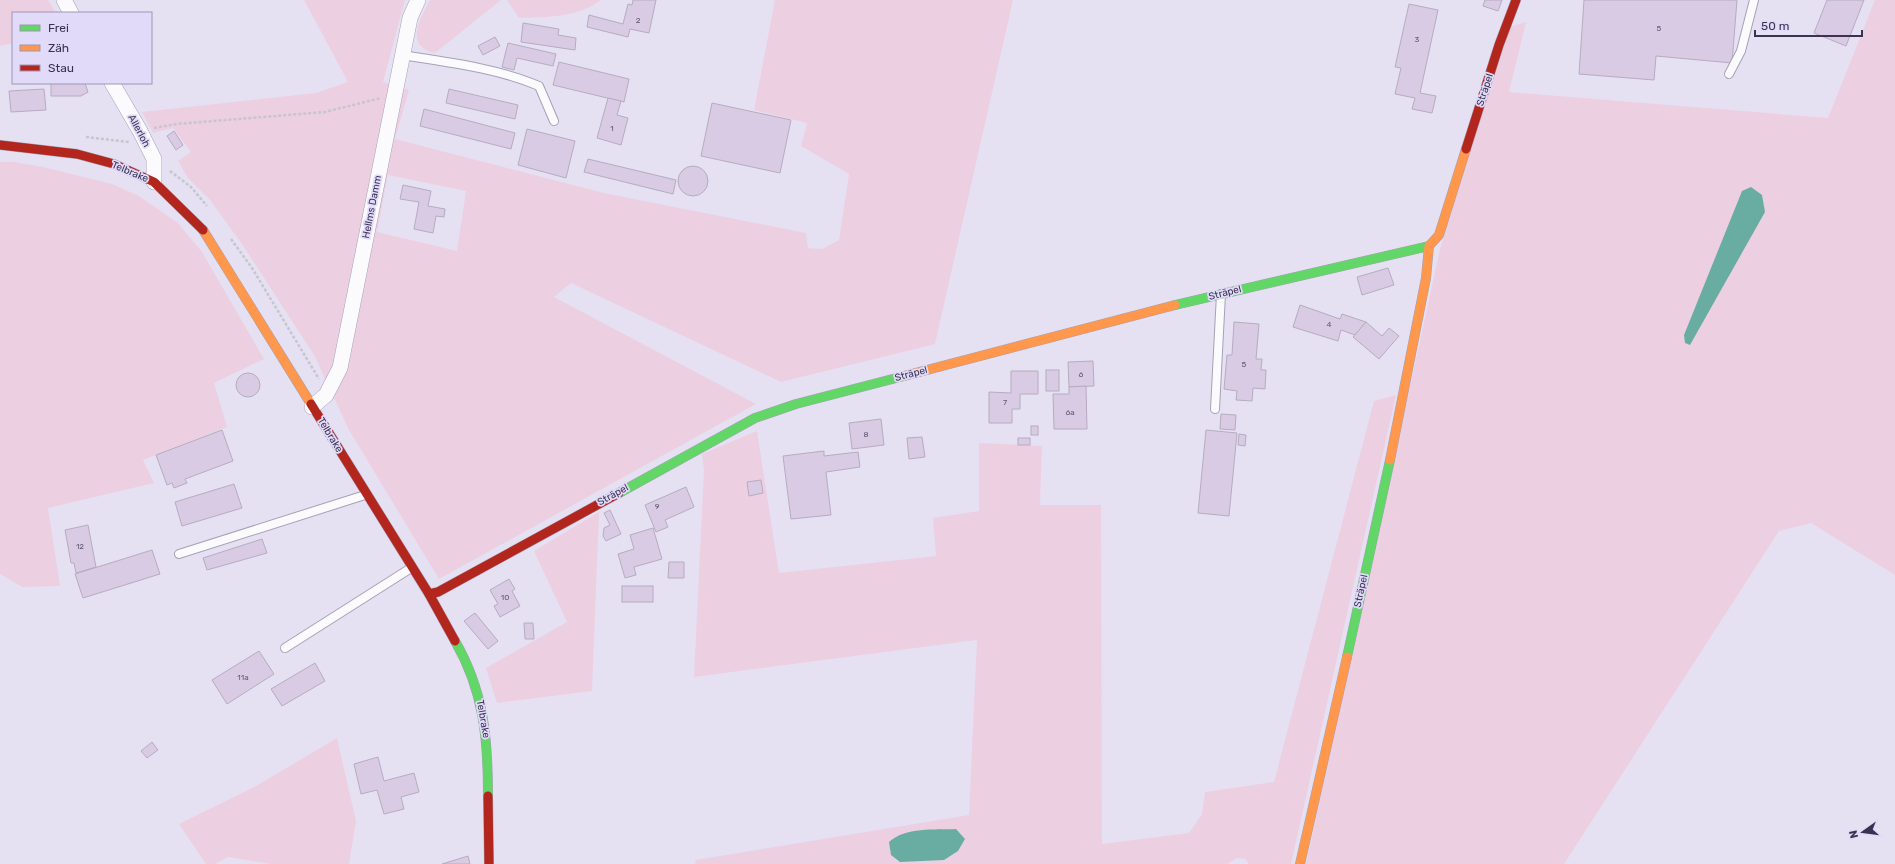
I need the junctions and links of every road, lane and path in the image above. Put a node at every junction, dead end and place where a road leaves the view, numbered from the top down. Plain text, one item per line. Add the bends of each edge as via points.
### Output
1 (64, 0) edge
2 (418, 0) edge
3 (1516, 0) edge
4 (1754, 0) edge
5 (70, 12) edge
6 (402, 55) junction
7 (1729, 74) dead end
8 (113, 84) edge
9 (394, 96) junction
10 (554, 121) dead end
11 (140, 131) junction
12 (0, 145) edge
13 (154, 182) junction
14 (1429, 246) junction
15 (1222, 293) junction
16 (312, 407) junction
17 (1215, 409) dead end
18 (366, 495) junction
19 (179, 554) dead end
20 (412, 568) junction
21 (429, 594) junction
22 (285, 648) dead end
23 (489, 864) edge
24 (1300, 864) edge

1 - 5 street
2 - 6 street, Hellms Damm via 410,18
3 - 14 street, Sträpel via 1499,45 1439,235
4 - 7 lane via 1741,51
6 - 9 street, Hellms Damm
6 - 10 lane via 523,79 539,86
8 - 11 street, Allerloh
9 - 11 path via 367,100 325,112 176,124
9 - 16 street, Hellms Damm via 340,368 326,395
11 - 13 street, Allerloh via 154,160
12 - 13 street, Telbrake via 77,154 114,164
13 - 16 street, Telbrake via 201,228
14 - 15 street, Sträpel
14 - 24 street, Sträpel via 1426,278 1402,401
15 - 17 lane
15 - 21 street, Sträpel via 796,404 755,418 445,588
16 - 18 street, Telbrake
18 - 19 lane
18 - 20 street, Telbrake
20 - 21 street, Telbrake
20 - 22 lane
21 - 23 street, Telbrake via 467,661 480,699 488,754

